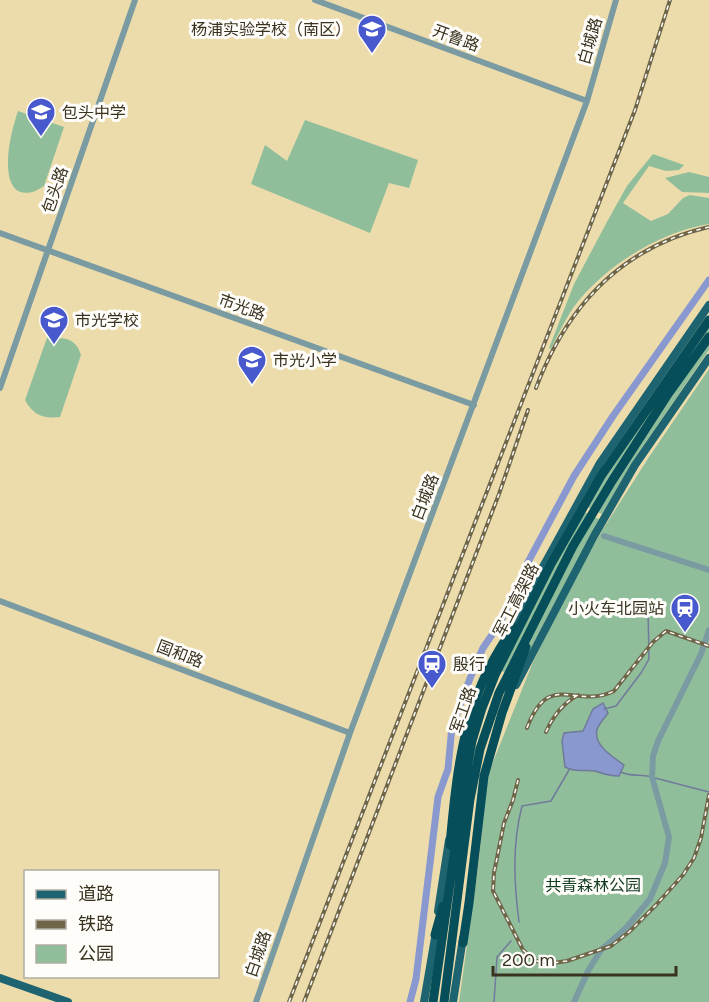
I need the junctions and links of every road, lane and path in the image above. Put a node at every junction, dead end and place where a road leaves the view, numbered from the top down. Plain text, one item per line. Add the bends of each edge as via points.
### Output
1 (135, 0) edge
2 (315, 0) edge
3 (616, 0) edge
4 (587, 101) junction
5 (0, 233) edge
6 (48, 250) junction
7 (709, 305) edge
8 (709, 320) edge
9 (709, 337) edge
10 (709, 358) edge
11 (0, 388) edge
12 (474, 405) junction
13 (604, 536) dead end
14 (709, 570) edge
15 (539, 588) junction
16 (0, 601) edge
17 (537, 615) junction
18 (709, 630) edge
19 (350, 733) junction
20 (435, 935) junction
21 (463, 943) junction
22 (0, 978) edge
23 (68, 1002) edge
24 (256, 1002) edge
25 (424, 1002) edge
26 (433, 1002) edge
27 (444, 1002) edge
28 (453, 1002) edge
29 (573, 1002) edge

1 - 6 street, 包头路
2 - 4 street, 开鲁路
3 - 4 street, 白城路
4 - 12 street, 白城路
5 - 6 street, 市光路
6 - 11 street, 包头路
6 - 12 street, 市光路
7 - 20 main road, 军工路 via 600,463 493,666 465,747
8 - 15 highway, 军工高架路 via 601,476
9 - 17 highway, 军工高架路 via 612,481
10 - 21 main road via 625,483 503,709 481,777
12 - 19 street, 白城路
13 - 14 street
15 - 20 highway via 487,672 473,710 460,759 445,898
15 - 26 highway, 军工高架路 via 495,675 472,741
16 - 19 street, 国和路
17 - 21 highway via 484,776
17 - 27 highway, 军工高架路 via 499,693 480,749
18 - 29 street via 652,756 652,777 669,837 665,863 650,899 602,950
19 - 24 street, 白城路
20 - 25 main road, 军工路
21 - 28 main road
22 - 23 main road

